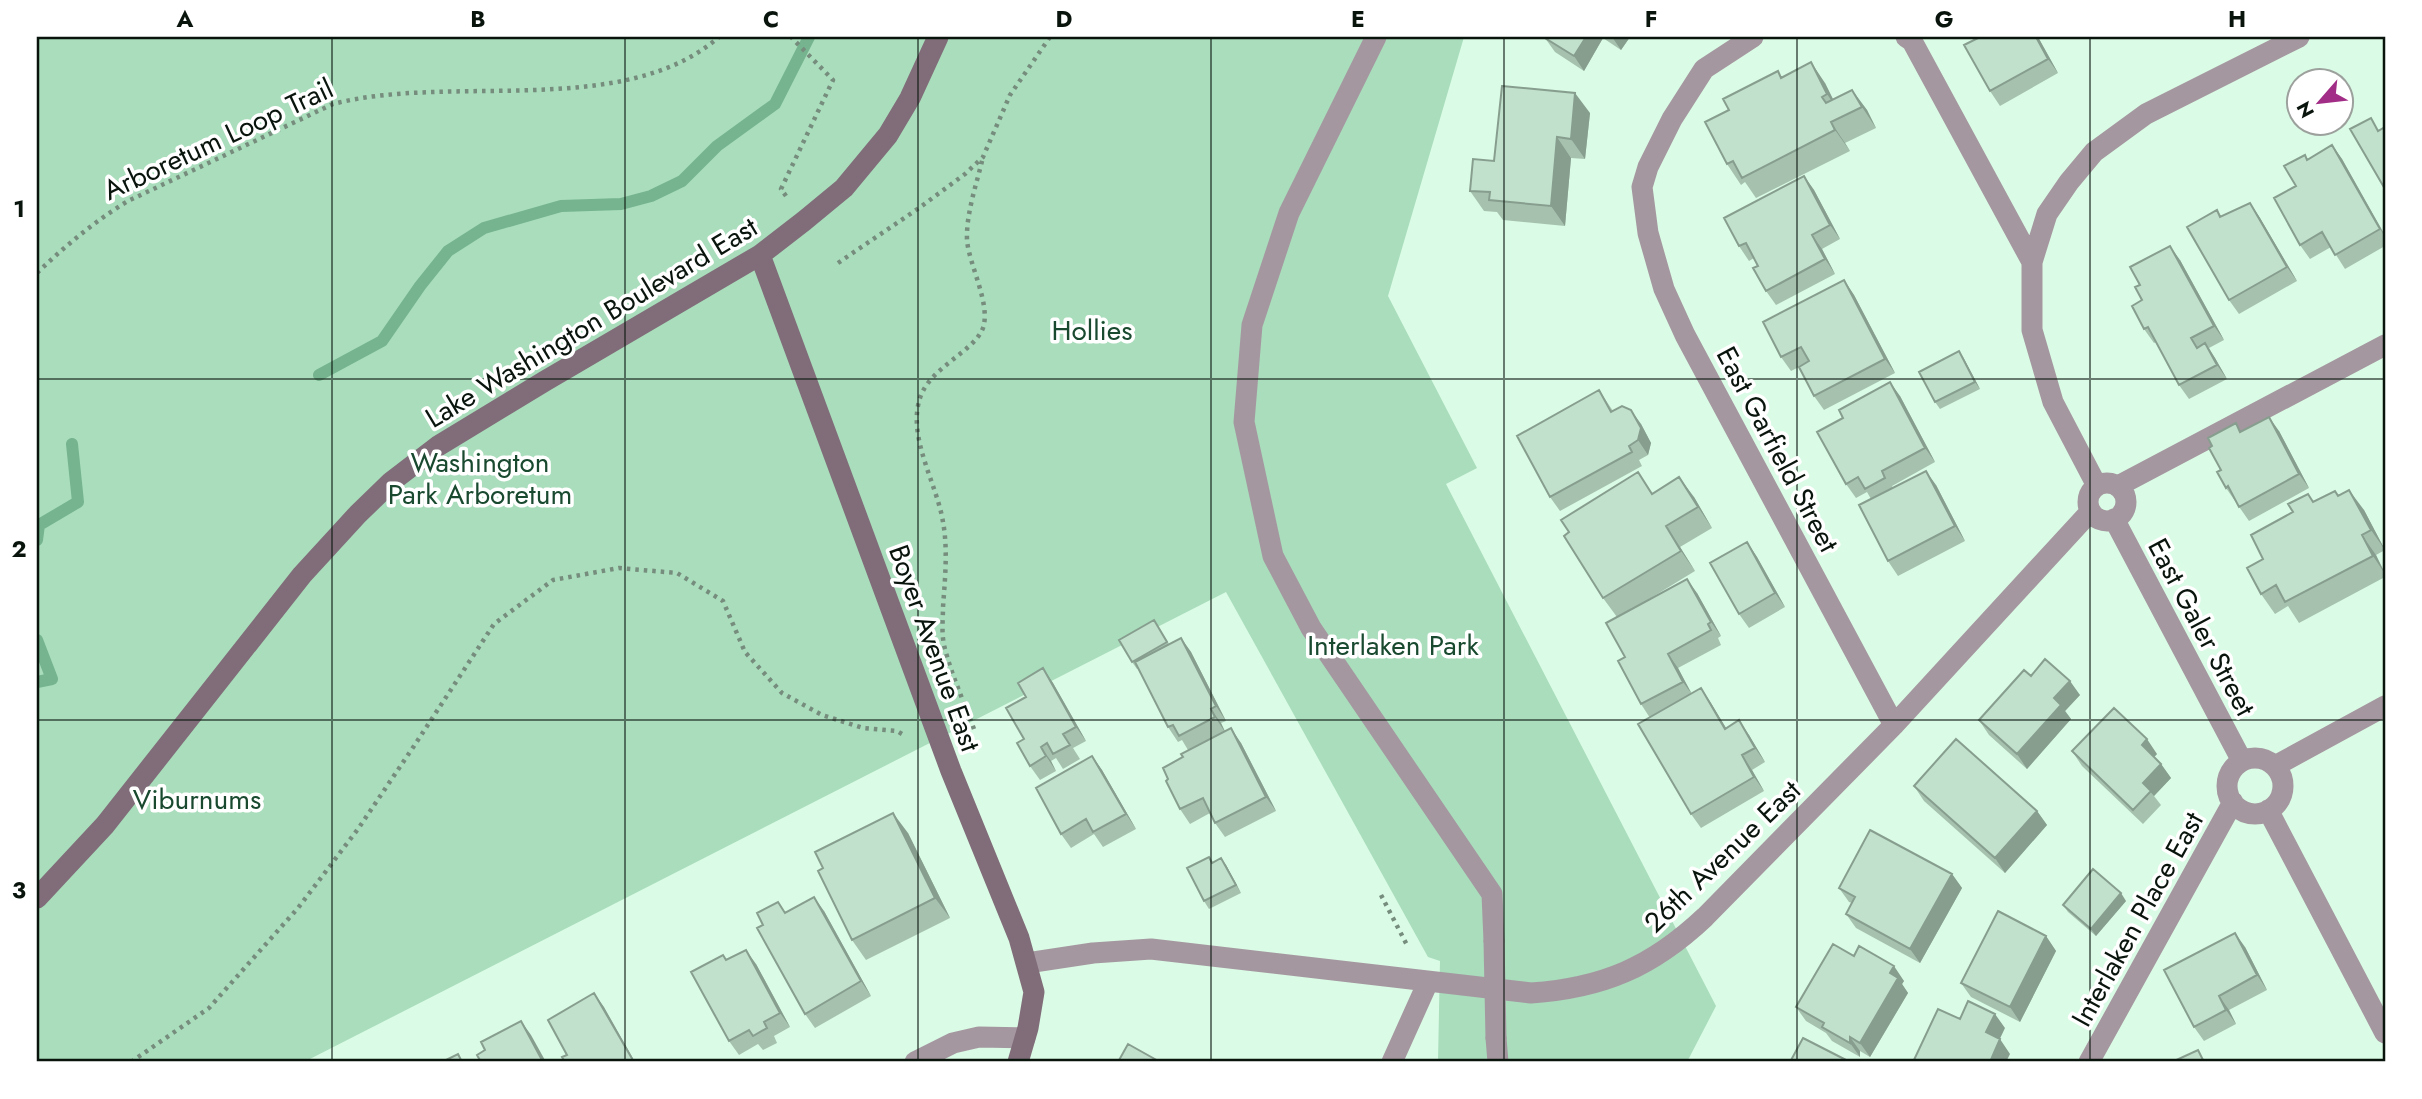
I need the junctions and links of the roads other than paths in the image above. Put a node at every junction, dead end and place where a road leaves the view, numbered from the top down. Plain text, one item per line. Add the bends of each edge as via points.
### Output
1 (938, 37) edge
2 (1376, 37) edge
3 (1753, 37) edge
4 (1906, 37) edge
5 (2299, 37) edge
6 (760, 255) junction
7 (2032, 262) junction
8 (2385, 345) edge
9 (2107, 486) junction
10 (2090, 512) junction
11 (2114, 519) junction
12 (2385, 706) edge
13 (1894, 725) junction
14 (2242, 761) junction
15 (2275, 766) junction
16 (2233, 802) junction
17 (2268, 810) junction
18 (37, 898) edge
19 (1027, 963) junction
20 (1428, 982) junction
21 (2385, 1033) edge
22 (1025, 1038) junction
23 (915, 1062) edge
24 (1018, 1062) edge
25 (1392, 1062) edge
26 (1498, 1062) edge
27 (2089, 1062) edge

1 - 6 main road, Lake Washington Boulevard East via 910,98 866,164 844,188
2 - 26 street, bridge via 1289,213 1252,325 1244,422 1273,556 1311,628 1492,894
3 - 13 street, East Garfield Street via 1704,69 1672,119 1642,187 1648,233 1664,289 1685,335
4 - 7 street
5 - 7 street via 2147,114 2094,152 2047,214
6 - 18 main road, Lake Washington Boulevard East via 438,446 391,482 302,575 105,825
6 - 19 main road, Boyer Avenue East
7 - 9 street via 2032,330 2053,402
8 - 9 street
9 - 10 street via 2089,493
9 - 11 street via 2125,495 2123,513
10 - 11 street via 2100,520
10 - 13 street, 26th Avenue East
11 - 14 street, East Galer Street
12 - 15 street
13 - 20 street, 26th Avenue East via 1705,917 1655,958 1626,973 1563,991 1531,993
14 - 15 street via 2254,757
14 - 16 street via 2228,782
15 - 17 street via 2283,785 2278,802
16 - 17 street via 2246,812
16 - 27 street, Interlaken Place East
17 - 21 street
19 - 20 street, 26th Avenue East via 1151,949
19 - 22 main road, Boyer Avenue East via 1034,992
20 - 25 street
22 - 23 street via 979,1037 953,1043
22 - 24 main road, Boyer Avenue East

